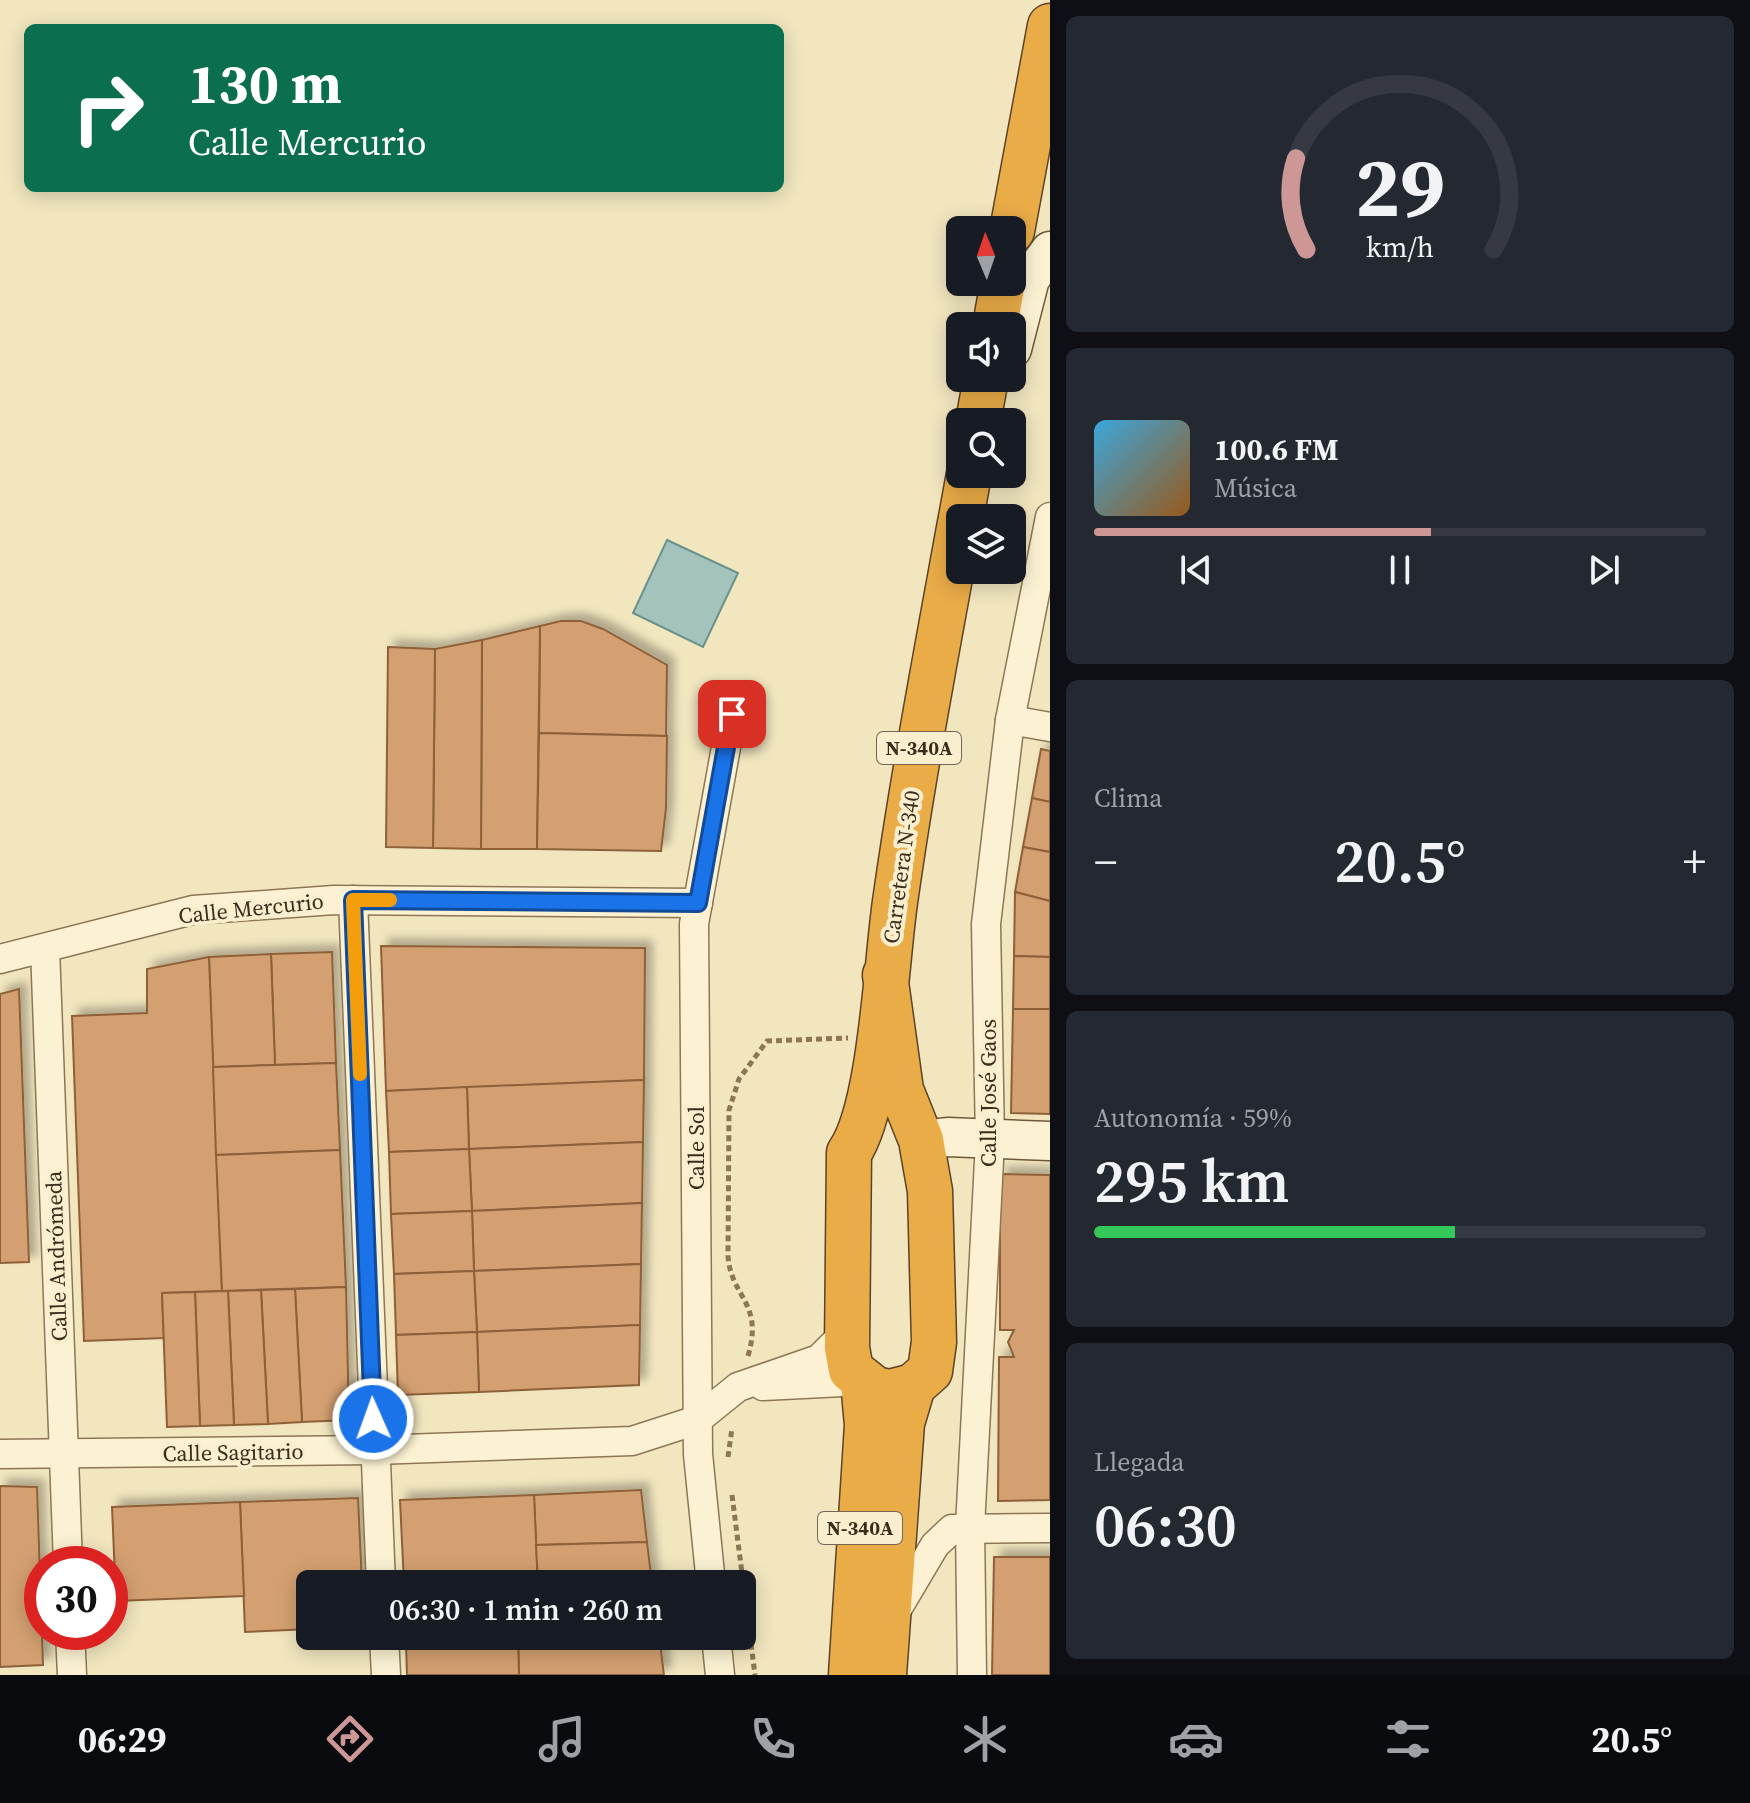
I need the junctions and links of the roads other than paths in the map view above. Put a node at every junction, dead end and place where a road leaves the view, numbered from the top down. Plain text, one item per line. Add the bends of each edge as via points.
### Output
1 (1050, 26) edge
2 (1034, 106) junction
3 (1050, 153) edge
4 (1015, 216) edge
5 (1050, 251) edge
6 (1022, 312) edge
7 (1050, 517) edge
8 (949, 584) edge
9 (732, 714) dead end
10 (1010, 720) junction
11 (1050, 727) edge
12 (353, 900) junction
13 (698, 903) junction
14 (45, 948) junction
15 (0, 959) edge
16 (885, 975) junction
17 (860, 1136) junction
18 (921, 1140) junction
19 (990, 1141) junction
20 (1050, 1141) edge
21 (930, 1191) junction
22 (847, 1331) junction
23 (863, 1381) junction
24 (913, 1386) junction
25 (738, 1387) junction
26 (697, 1420) junction
27 (375, 1450) junction
28 (0, 1454) edge
29 (64, 1454) junction
30 (970, 1527) junction
31 (1050, 1528) edge
32 (67, 1546) edge
33 (380, 1570) edge
34 (710, 1570) edge
35 (888, 1624) junction
36 (71, 1650) edge
37 (385, 1650) edge
38 (717, 1650) edge
39 (72, 1675) edge
40 (386, 1675) edge
41 (720, 1675) edge
42 (851, 1675) edge
43 (884, 1675) edge
44 (972, 1675) edge

1 - 2 highway
2 - 3 street
2 - 4 highway
5 - 6 street via 1030,279
7 - 10 street, Calle José Gaos
8 - 16 highway, Carretera N-340 / N-340A
9 - 13 street, Calle Sol
10 - 11 street
10 - 19 street, Calle José Gaos via 986,924
12 - 13 street, Calle Mercurio
12 - 14 street, Calle Mercurio via 193,910
12 - 27 street
13 - 26 street, Calle Sol
14 - 15 street, Calle Mercurio
14 - 29 street, Calle Andrómeda
16 - 17 highway, Carretera N-340 / N-340A
16 - 18 highway, Carretera N-340 / N-340A via 901,1090
17 - 18 highway via 872,1129 898,1127
17 - 22 highway, Carretera N-340 / N-340A via 849,1153
18 - 19 street
18 - 21 highway, Carretera N-340 / N-340A
19 - 20 street
19 - 21 street via 949,1164
19 - 30 street, Calle José Gaos
21 - 24 highway, Carretera N-340 / N-340A via 934,1342 930,1371
22 - 23 highway, Carretera N-340 / N-340A via 851,1370
22 - 25 street, Calle Sagitario via 819,1359
23 - 24 highway via 890,1392
23 - 25 street
23 - 42 highway, Carretera N-340 / N-340A via 867,1425
24 - 35 highway, N-340A via 902,1423
25 - 26 street, Calle Sagitario
26 - 27 street, Calle Sagitario via 632,1441
26 - 34 street, Calle Sol
27 - 29 street, Calle Sagitario
27 - 33 street
28 - 29 street, Calle Sagitario
29 - 32 street, Calle Andrómeda
30 - 31 street
30 - 35 street via 952,1529 935,1545
30 - 44 street, Calle José Gaos
35 - 43 highway, N-340A
36 - 39 street
37 - 40 street
38 - 41 street

